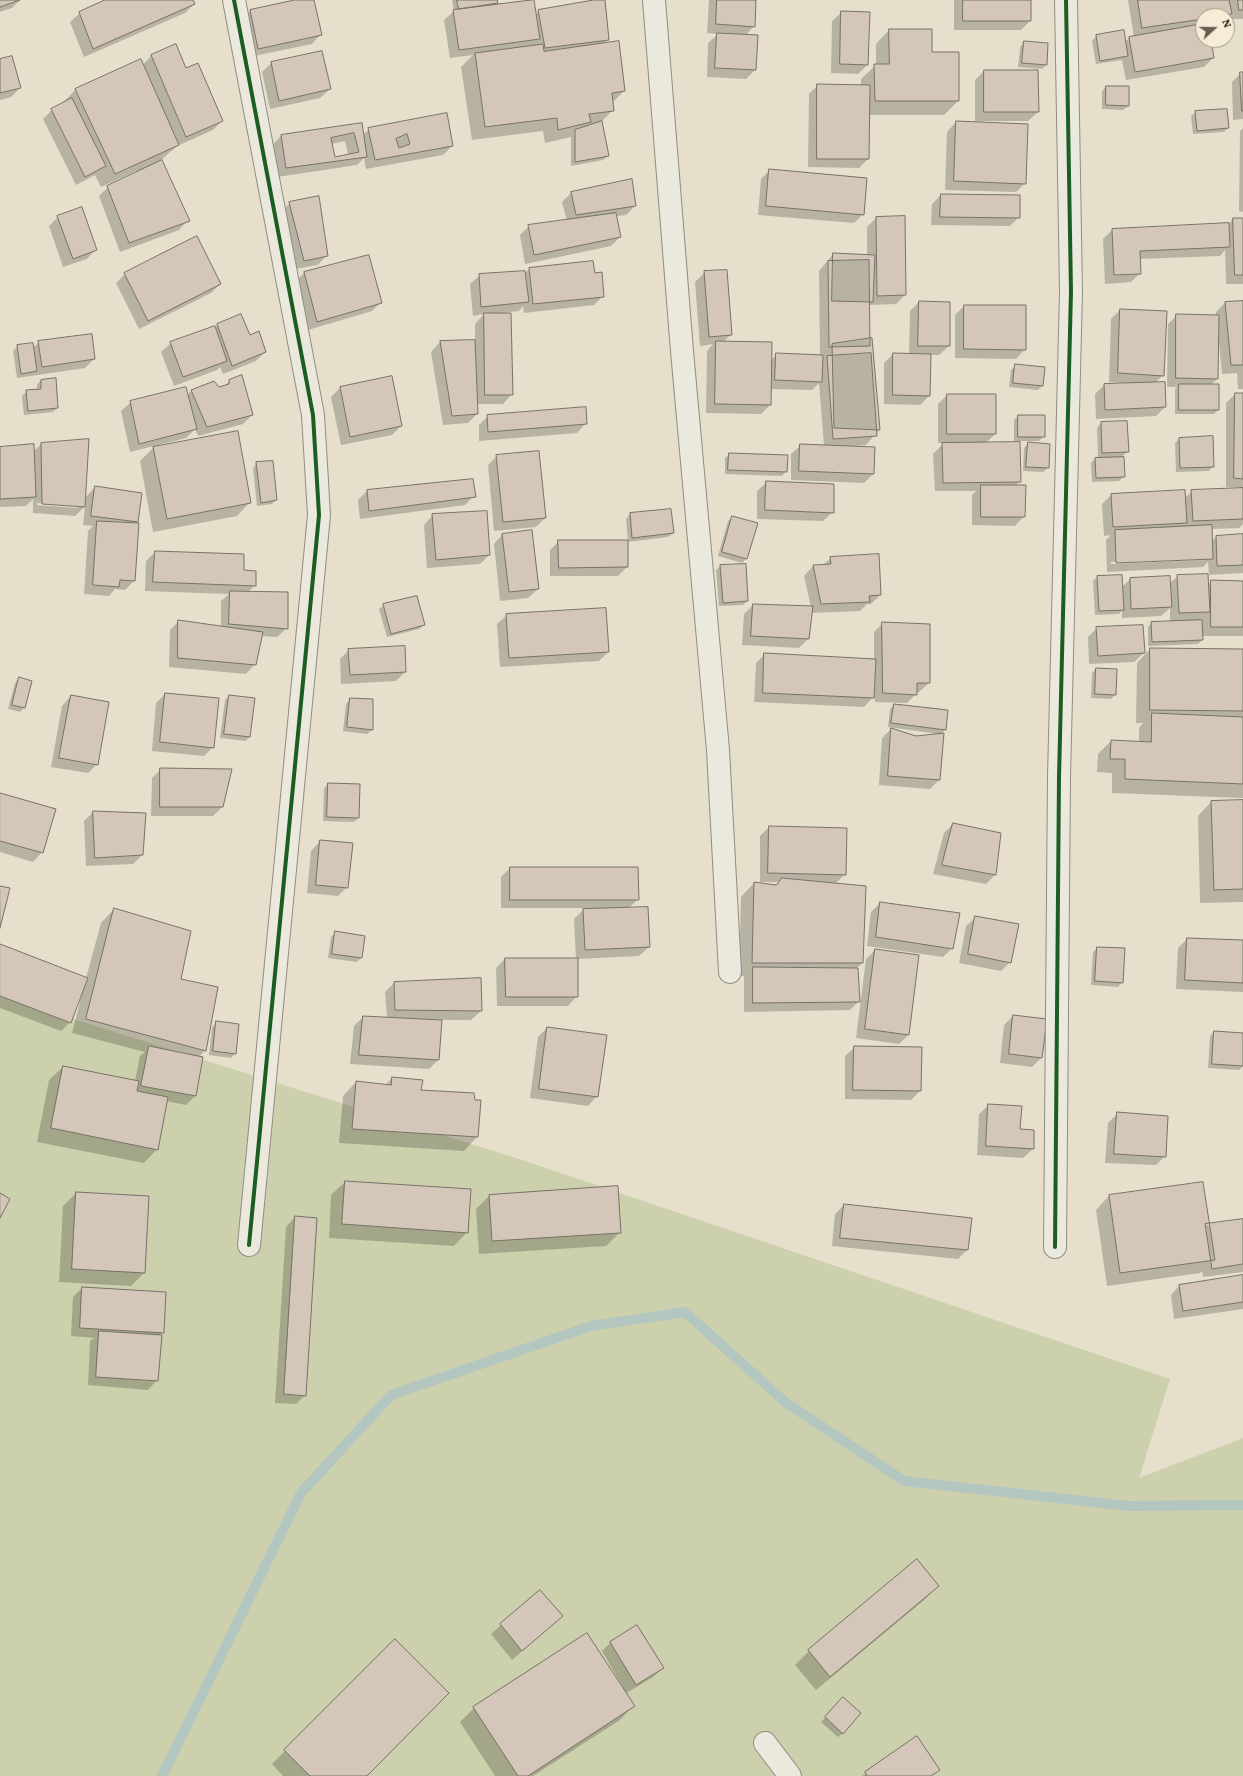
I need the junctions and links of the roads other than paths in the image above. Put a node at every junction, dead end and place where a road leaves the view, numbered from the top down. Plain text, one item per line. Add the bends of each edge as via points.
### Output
1 (234, 0) edge
2 (654, 0) edge
3 (1066, 0) edge
4 (730, 972) dead end
5 (249, 1245) dead end
6 (1055, 1247) dead end
7 (765, 1743) dead end
8 (790, 1776) edge

1 - 5 street via 313,415 319,515
2 - 4 street via 718,750
3 - 6 street via 1070,291 1060,769
7 - 8 street

